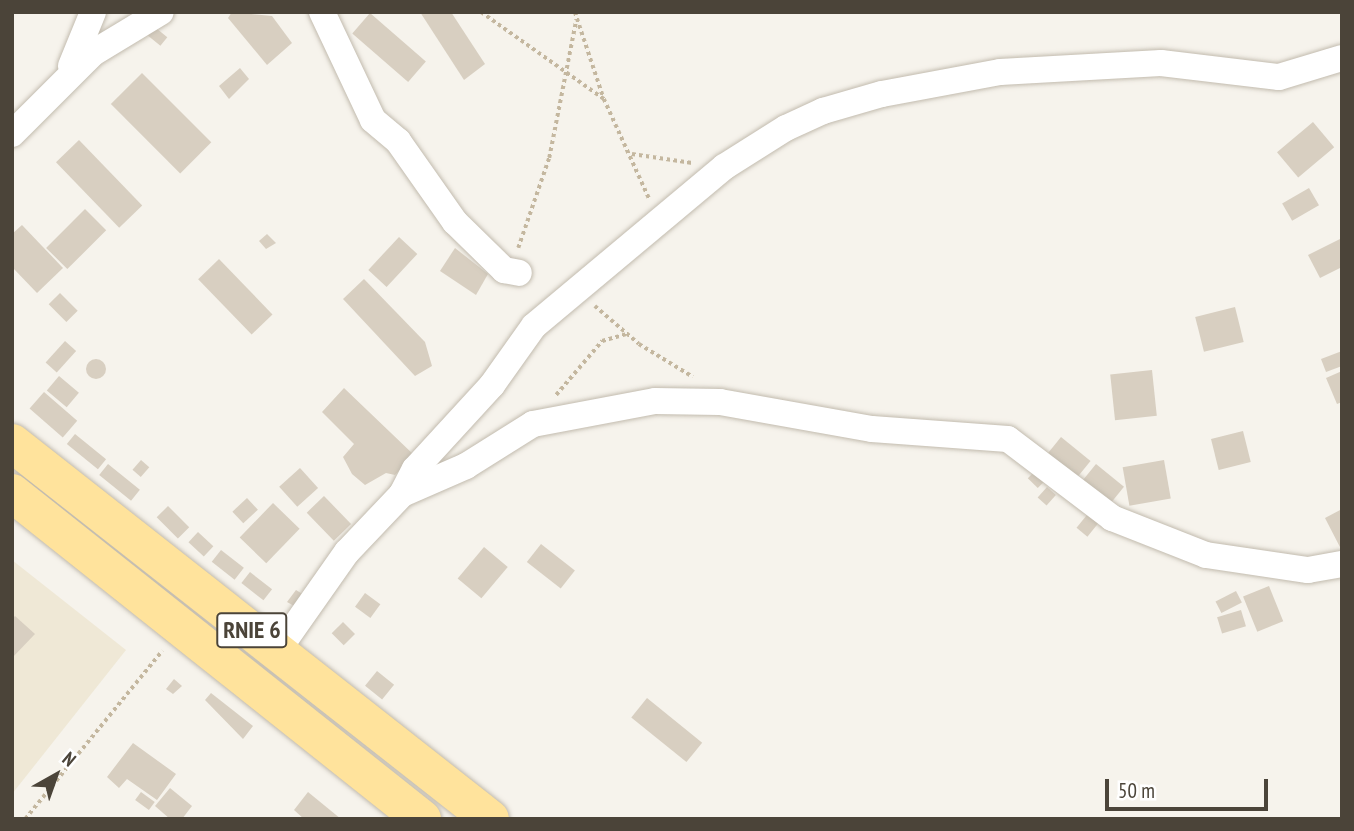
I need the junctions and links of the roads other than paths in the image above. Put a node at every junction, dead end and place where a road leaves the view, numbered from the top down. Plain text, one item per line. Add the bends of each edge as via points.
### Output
1 (93, 12) edge
2 (161, 12) edge
3 (322, 12) edge
4 (1342, 58) edge
5 (56, 91) junction
6 (12, 134) edge
7 (519, 273) road end
8 (12, 443) edge
9 (12, 493) edge
10 (402, 494) junction
11 (1342, 564) edge
12 (208, 597) junction
13 (181, 628) junction
14 (278, 650) junction
15 (422, 819) edge
16 (490, 819) edge

1 - 5 street via 82,47
2 - 5 street via 93,53
3 - 7 street via 373,120 398,141 454,222 504,270
4 - 10 street via 1279,77 1161,62 1087,64 931,82 822,111 724,167 569,293 534,326 492,385 437,442
5 - 6 street
8 - 12 main road, RNIE 6
9 - 13 main road, RNIE 6
10 - 11 street via 466,466 533,424 682,400 872,429 1008,439 1112,518 1206,555 1308,570
10 - 14 street via 347,552
12 - 13 main road
12 - 14 main road, RNIE 6
13 - 15 main road, RNIE 6
14 - 16 main road, RNIE 6

